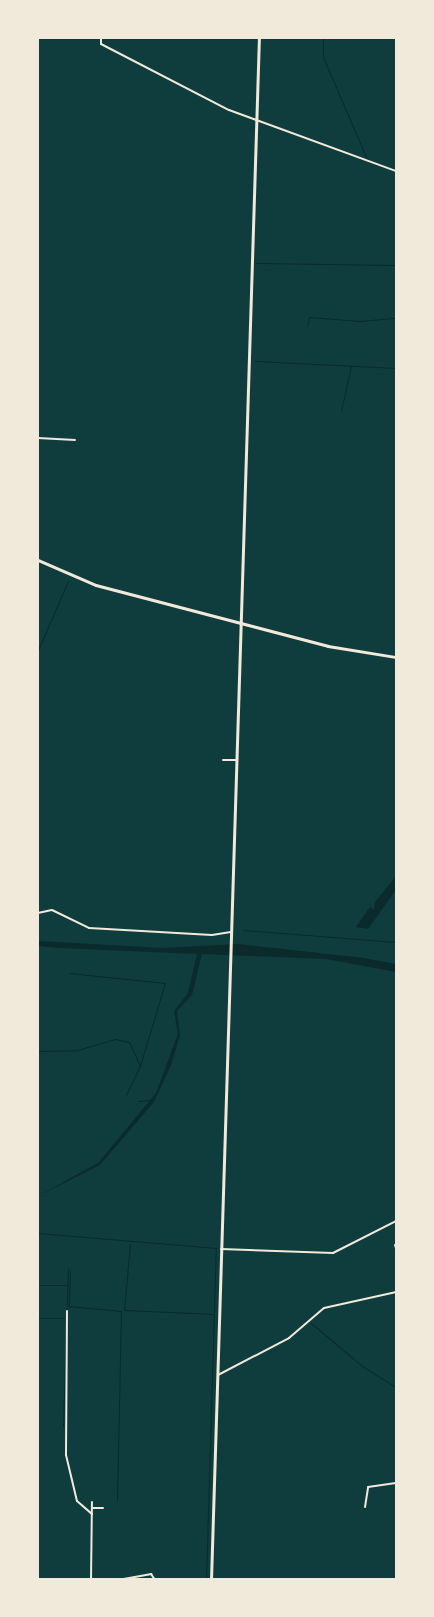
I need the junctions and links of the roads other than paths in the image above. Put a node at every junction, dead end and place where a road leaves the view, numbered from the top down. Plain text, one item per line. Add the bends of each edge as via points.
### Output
1 (101, 38) edge
2 (259, 38) edge
3 (257, 121) junction
4 (396, 171) edge
5 (38, 438) edge
6 (75, 440) dead end
7 (38, 560) edge
8 (240, 620) junction
9 (396, 657) edge
10 (223, 760) dead end
11 (236, 760) junction
12 (38, 913) edge
13 (231, 932) junction
14 (396, 1221) edge
15 (221, 1249) junction
16 (396, 1292) edge
17 (68, 1311) dead end
18 (218, 1375) junction
19 (396, 1483) edge
20 (92, 1502) dead end
21 (365, 1507) dead end
22 (92, 1508) junction
23 (103, 1508) dead end
24 (92, 1514) junction
25 (91, 1580) edge
26 (118, 1580) edge
27 (155, 1580) edge
28 (211, 1580) edge

1 - 3 street via 101,44
2 - 3 main road
3 - 4 street
3 - 8 main road
5 - 6 street
7 - 8 main road via 96,585
8 - 9 main road via 328,646
8 - 11 main road
10 - 11 street
11 - 13 main road
12 - 13 street via 52,910 89,928 212,935
13 - 15 main road
14 - 15 street via 333,1253
15 - 18 main road
16 - 18 street via 324,1308 289,1338
17 - 24 street via 66,1455 77,1501
18 - 28 main road
19 - 21 street via 368,1487
20 - 22 street
22 - 23 street
22 - 24 street
24 - 25 street
26 - 27 street via 151,1574

